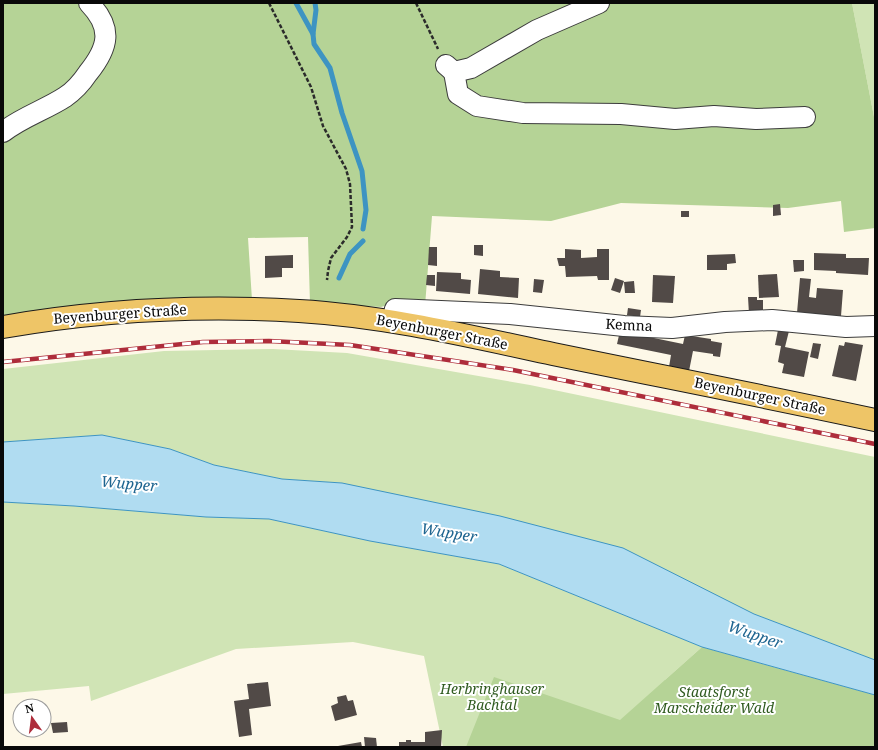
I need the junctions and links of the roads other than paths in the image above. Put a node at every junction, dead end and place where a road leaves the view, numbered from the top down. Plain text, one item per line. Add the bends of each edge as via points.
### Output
1 (89, 3) edge
2 (600, 3) edge
3 (805, 117) dead end
4 (3, 132) edge
5 (392, 321) junction
6 (875, 326) edge
7 (3, 327) edge
8 (875, 420) edge

1 - 4 street via 100,16 106,34 106,45 94,66 80,84 66,96 15,122
2 - 3 street via 537,30 471,68 450,69 458,94 477,106 523,113 620,114 676,119 714,116 756,119
5 - 6 street, Kemna via 395,309 510,314 672,328 772,320 846,327
5 - 7 main road, Beyenburger Straße via 301,311 174,309 88,314
5 - 8 main road, Beyenburger Straße

